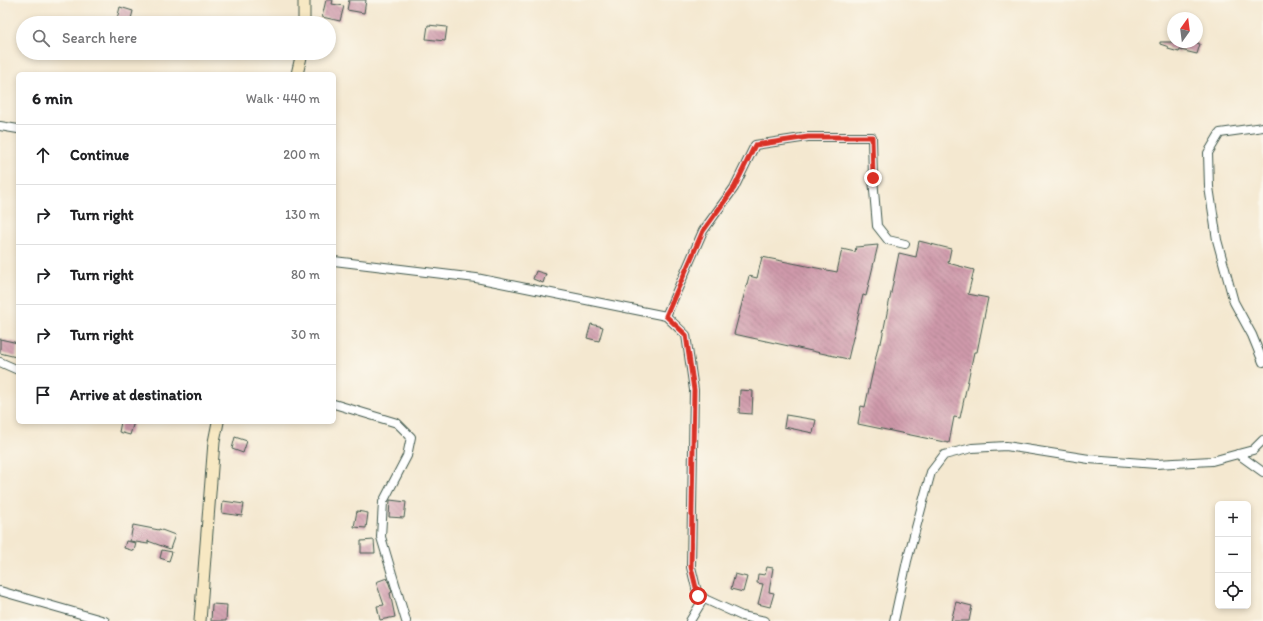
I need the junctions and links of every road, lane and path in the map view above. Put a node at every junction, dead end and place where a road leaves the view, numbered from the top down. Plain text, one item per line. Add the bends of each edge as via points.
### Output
1 (304, 0) edge
2 (304, 16) edge
3 (300, 60) edge
4 (297, 72) edge
5 (0, 126) edge
6 (1263, 127) edge
7 (16, 130) edge
8 (905, 244) dead end
9 (336, 261) edge
10 (666, 316) junction
11 (0, 362) edge
12 (1263, 362) edge
13 (16, 369) edge
14 (336, 405) edge
15 (218, 424) edge
16 (1263, 440) edge
17 (1238, 454) junction
18 (1263, 472) edge
19 (0, 591) edge
20 (704, 598) junction
21 (105, 621) edge
22 (200, 621) edge
23 (406, 621) edge
24 (690, 621) edge
25 (764, 621) edge
26 (894, 621) edge

1 - 2 street
3 - 4 street
5 - 7 street
6 - 12 street via 1220,133 1208,153 1209,187 1216,240 1234,302
8 - 10 street via 888,240 876,226 872,137 808,137 755,145 734,188 703,231
9 - 10 street via 476,278
10 - 20 street via 686,335 694,390 691,567 698,596
11 - 13 street
14 - 23 street via 397,423 410,436 407,456 383,502 381,537
15 - 22 street
16 - 17 street via 1254,450
17 - 18 street
17 - 26 street via 1212,461 1156,464 1089,459 1006,446 972,448 944,455 931,472
19 - 21 street
20 - 24 street
20 - 25 street via 742,616

